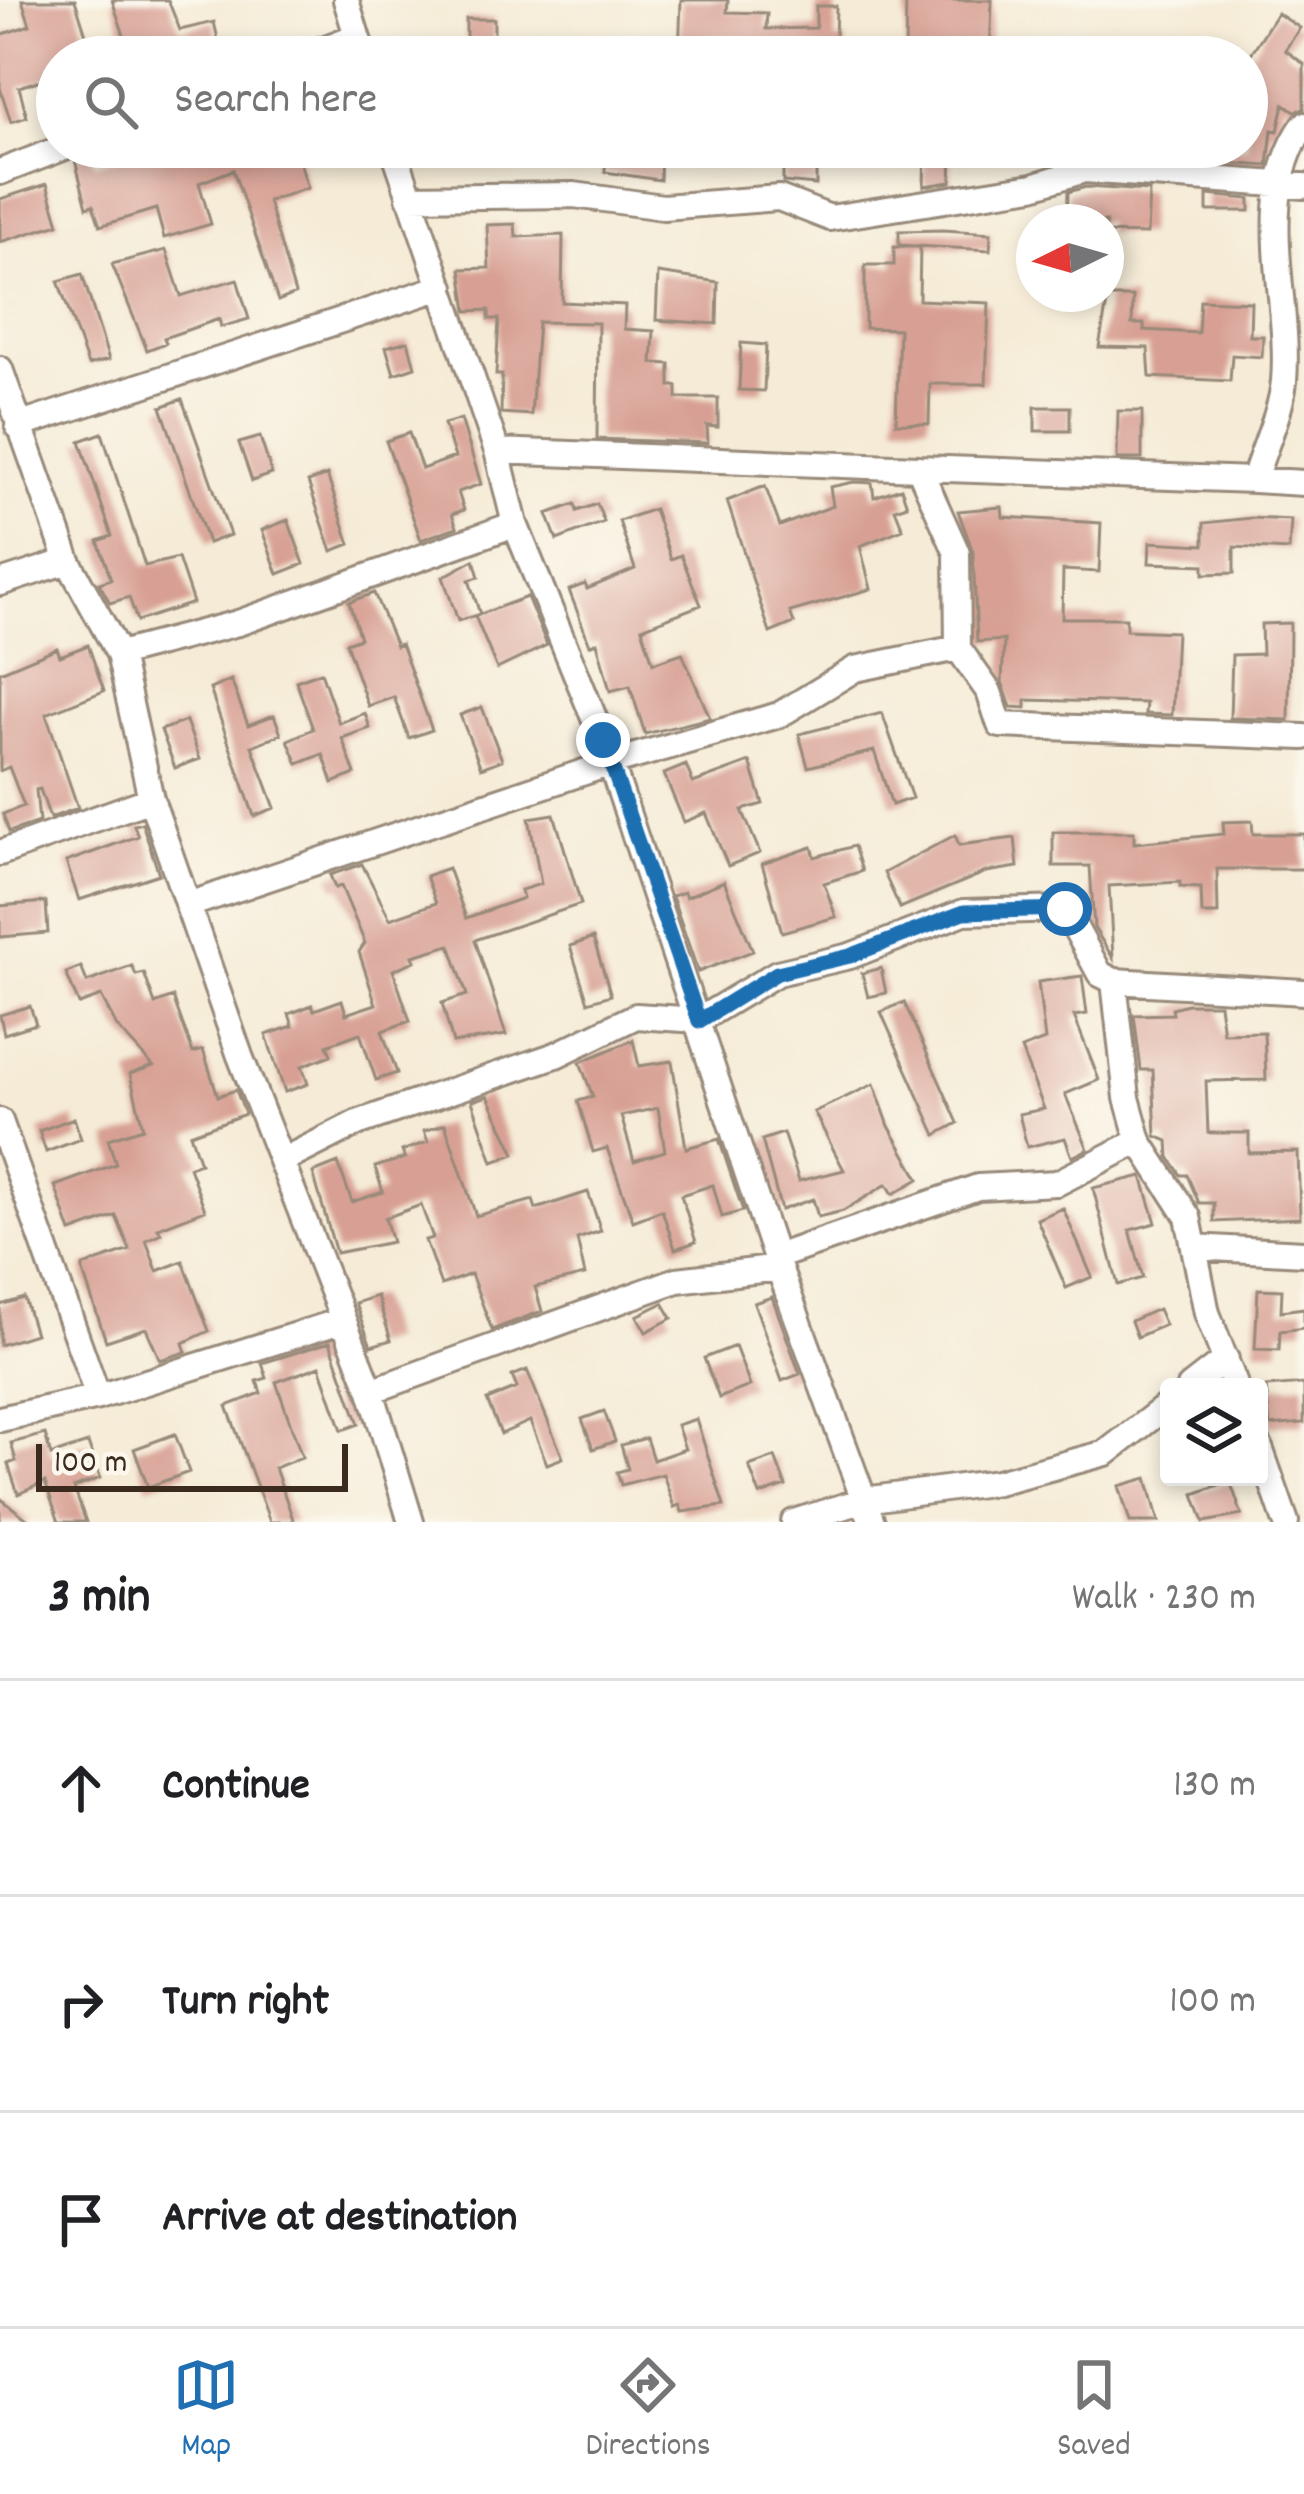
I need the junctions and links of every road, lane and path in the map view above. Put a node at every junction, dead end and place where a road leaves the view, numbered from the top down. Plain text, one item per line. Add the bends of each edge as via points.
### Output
1 (346, 0) edge
2 (358, 36) edge
3 (1304, 125) edge
4 (36, 158) edge
5 (400, 168) edge
6 (0, 172) edge
7 (1293, 187) edge
8 (409, 197) junction
9 (442, 287) junction
10 (0, 369) edge
11 (18, 426) junction
12 (497, 451) junction
13 (919, 468) junction
14 (1254, 480) junction
15 (1304, 483) edge
16 (515, 524) junction
17 (68, 561) junction
18 (0, 583) edge
19 (958, 648) junction
20 (119, 654) junction
21 (1304, 737) edge
22 (611, 763) junction
23 (151, 799) junction
24 (0, 853) edge
25 (191, 904) junction
26 (1114, 981) junction
27 (1304, 992) edge
28 (699, 1021) junction
29 (0, 1121) edge
30 (1139, 1141) junction
31 (284, 1160) junction
32 (1194, 1246) junction
33 (1304, 1253) edge
34 (778, 1262) junction
35 (341, 1322) junction
36 (1226, 1359) junction
37 (1202, 1378) edge
38 (1233, 1378) edge
39 (371, 1391) junction
40 (98, 1397) junction
41 (1160, 1411) edge
42 (0, 1419) edge
43 (1268, 1465) edge
44 (868, 1511) edge
45 (1292, 1520) edge
46 (411, 1522) edge
47 (794, 1522) edge

1 - 2 street
3 - 7 street via 1288,147
4 - 6 street
5 - 8 street
7 - 8 street via 1084,170 1011,190 830,218 779,198 663,207 574,195
7 - 14 street via 1276,265 1284,383
8 - 9 street
9 - 11 street
9 - 12 street
10 - 11 street
11 - 17 street
12 - 13 street
12 - 16 street
13 - 14 street
13 - 19 street via 957,553
14 - 15 street
16 - 20 street via 238,623
16 - 22 street
17 - 18 street
17 - 20 street
19 - 21 street via 1000,724
19 - 22 street via 855,669 779,715
20 - 23 street
22 - 25 street
22 - 28 street
23 - 24 street
23 - 25 street
25 - 31 street via 240,1057
26 - 27 street
26 - 28 street via 1100,974 1065,909 964,912 850,956 777,973
26 - 30 street
28 - 31 street via 636,1016 556,1055 357,1123
28 - 34 street
29 - 40 street
30 - 32 street via 1188,1217
30 - 34 street via 1057,1183 978,1187
31 - 35 street
32 - 33 street
32 - 36 street
34 - 39 street via 677,1280
34 - 44 street
35 - 39 street
35 - 40 street
36 - 37 street
36 - 38 street
39 - 46 street
40 - 42 street
41 - 44 street via 1106,1454
43 - 45 street
44 - 47 street

